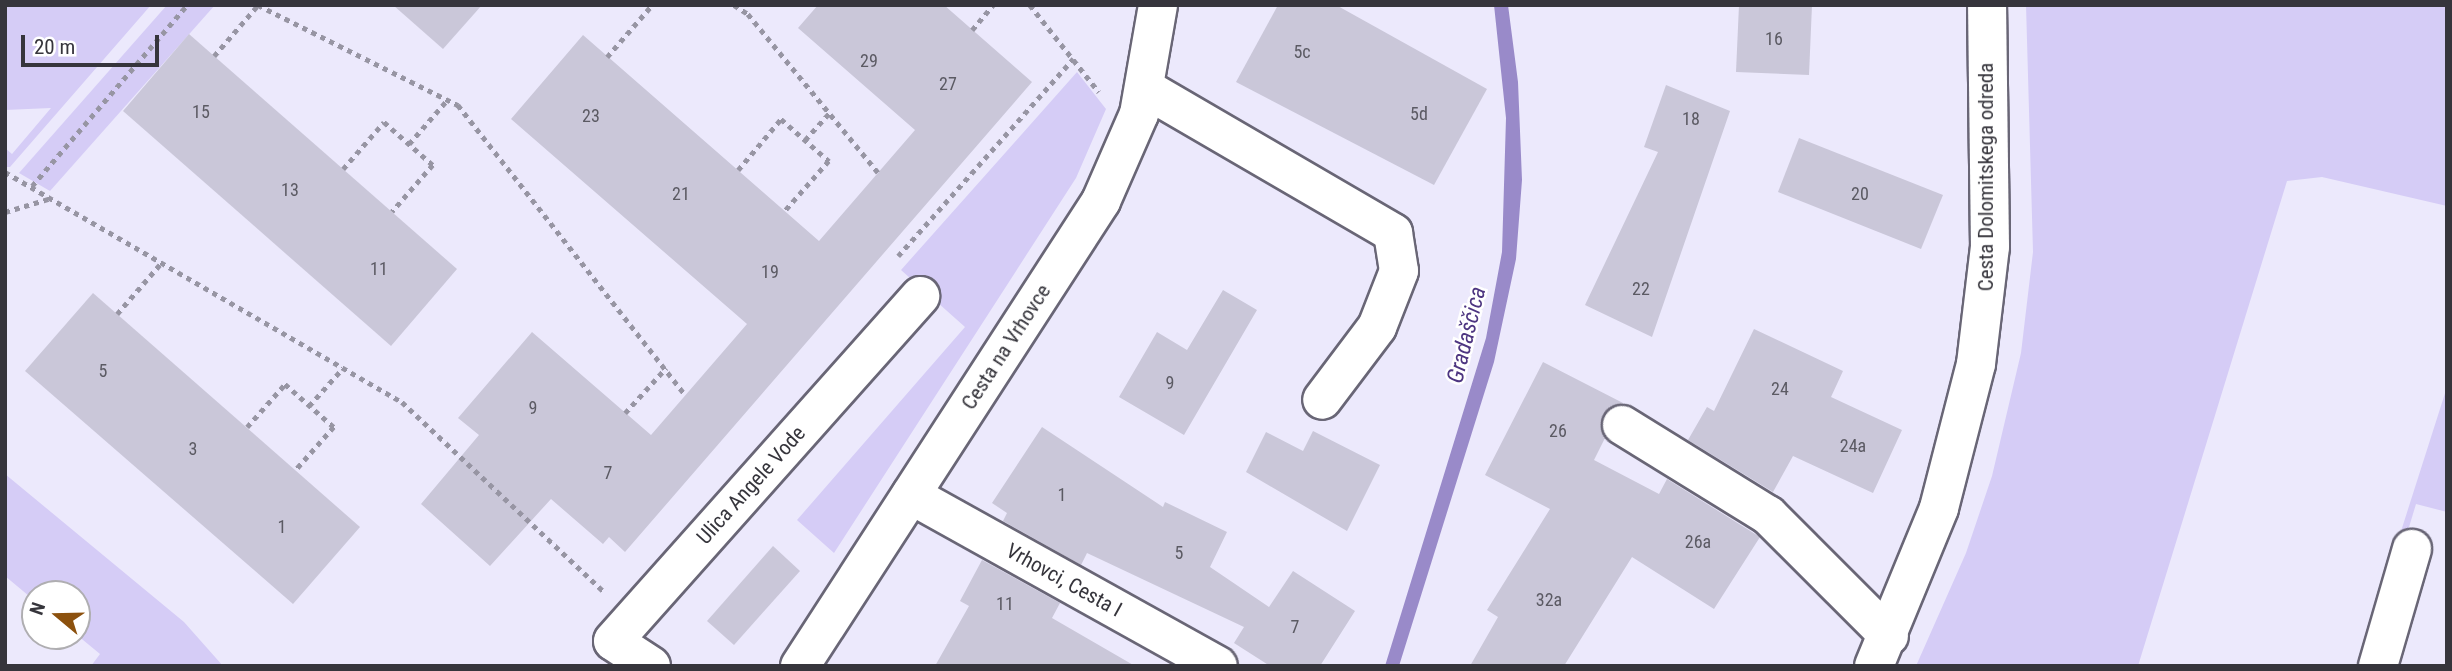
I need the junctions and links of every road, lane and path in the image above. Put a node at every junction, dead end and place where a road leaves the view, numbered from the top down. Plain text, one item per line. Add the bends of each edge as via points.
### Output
1 (187, 5) edge
2 (258, 5) edge
3 (652, 5) edge
4 (734, 5) edge
5 (993, 5) edge
6 (1030, 5) edge
7 (1158, 5) edge
8 (1987, 5) edge
9 (972, 30) dead end
10 (214, 56) dead end
11 (607, 57) dead end
12 (1073, 59) junction
13 (1146, 89) junction
14 (448, 99) junction
15 (829, 113) junction
16 (1132, 133) junction
17 (805, 140) junction
18 (409, 144) junction
19 (343, 169) dead end
20 (738, 170) dead end
21 (5, 172) edge
22 (878, 172) dead end
23 (32, 186) junction
24 (52, 198) junction
25 (785, 211) dead end
26 (5, 212) edge
27 (392, 212) dead end
28 (162, 262) junction
29 (888, 268) dead end
30 (919, 296) dead end
31 (117, 314) dead end
32 (343, 368) junction
33 (666, 368) junction
34 (685, 395) dead end
35 (1322, 400) dead end
36 (309, 405) junction
37 (625, 413) dead end
38 (1622, 425) dead end
39 (247, 427) dead end
40 (296, 470) dead end
41 (911, 495) junction
42 (2412, 549) dead end
43 (612, 580) dead end
44 (1882, 651) edge
45 (650, 666) edge
46 (800, 666) edge
47 (1218, 666) edge
48 (2378, 666) edge

1 - 23 path
2 - 10 path
2 - 14 path
3 - 11 path
4 - 15 path via 748,14
5 - 9 path
6 - 12 path
7 - 13 street, Cesta na Vrhovce
8 - 44 street, Cesta Dolomitskega odreda via 1990,247 1976,364 1951,471
12 - 16 path
12 - 29 path
13 - 16 street, Cesta na Vrhovce
13 - 35 street via 1393,233 1399,271 1377,327
14 - 18 path
14 - 33 path via 458,105
15 - 17 path
15 - 22 path
16 - 41 street, Cesta na Vrhovce via 1101,201
17 - 20 path via 781,119
17 - 25 path via 829,161
18 - 19 path via 384,122
18 - 27 path via 433,165
21 - 23 path
23 - 24 path
24 - 26 path
24 - 28 path
28 - 31 path
28 - 32 path
30 - 45 street, Ulica Angele Vode via 613,641
32 - 36 path
32 - 43 path via 402,402 603,591
33 - 34 path
33 - 37 path
36 - 39 path via 285,384
36 - 40 path via 334,426
38 - 44 street via 1768,515
41 - 46 street, Cesta na Vrhovce
41 - 47 street, Vrhovci, Cesta I
42 - 48 street

